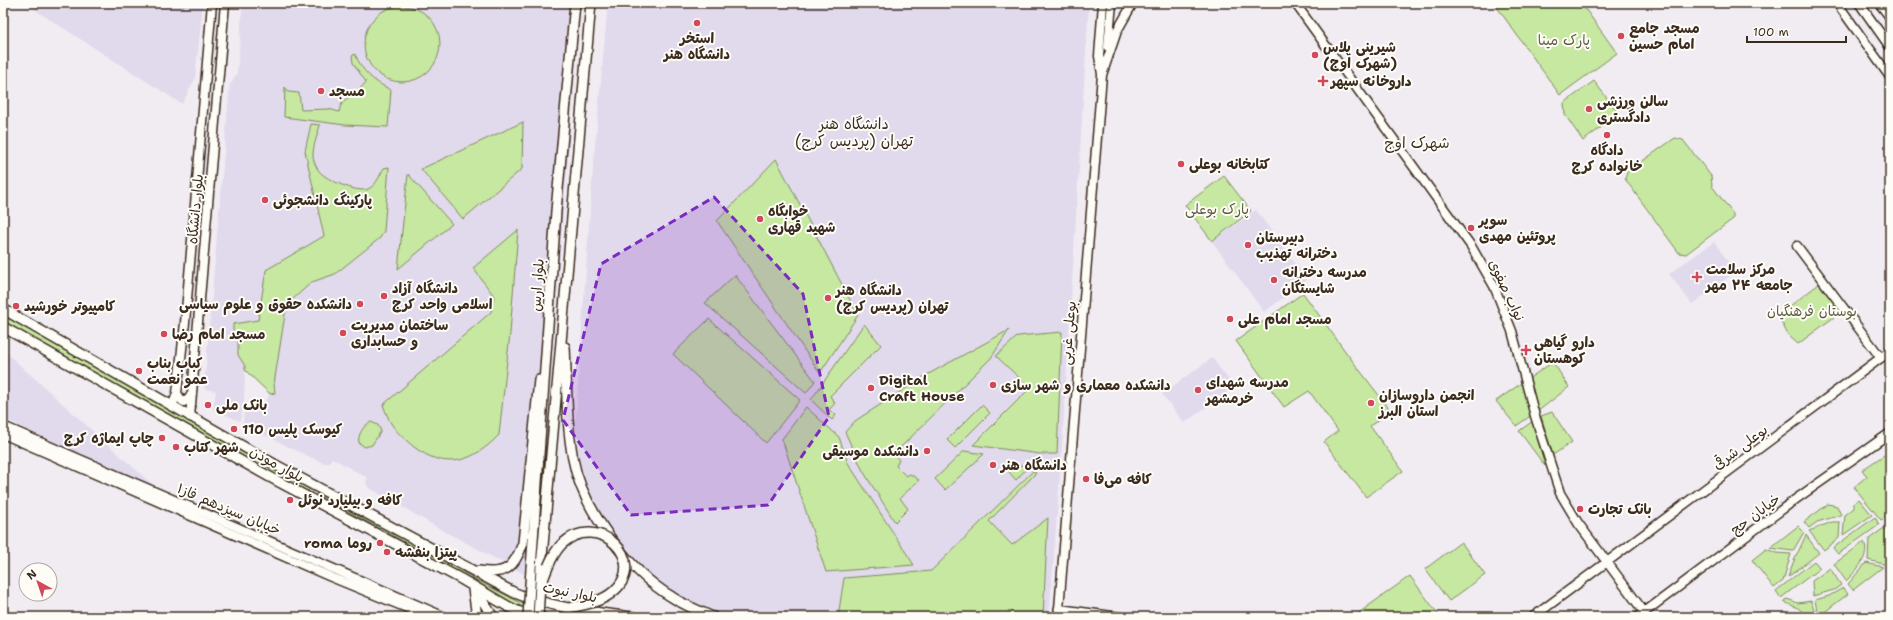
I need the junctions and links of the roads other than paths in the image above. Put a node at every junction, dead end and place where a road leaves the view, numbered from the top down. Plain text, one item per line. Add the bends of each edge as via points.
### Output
1 (212, 3) edge
2 (225, 3) edge
3 (575, 3) edge
4 (591, 3) edge
5 (1103, 3) edge
6 (1112, 3) edge
7 (1133, 3) edge
8 (1295, 3) edge
9 (1837, 3) edge
10 (1859, 3) edge
11 (1879, 3) edge
12 (1890, 17) edge
13 (1890, 47) edge
14 (1102, 75) junction
15 (1890, 77) edge
16 (202, 129) junction
17 (214, 129) junction
18 (556, 211) junction
19 (573, 214) junction
20 (1797, 246) dead end
21 (550, 304) junction
22 (564, 305) junction
23 (3, 309) edge
24 (3, 327) edge
25 (1890, 351) edge
26 (1881, 358) junction
27 (177, 393) junction
28 (192, 394) junction
29 (172, 407) junction
30 (190, 417) junction
31 (3, 426) edge
32 (1890, 433) edge
33 (3, 434) edge
34 (1606, 563) junction
35 (472, 570) junction
36 (473, 586) junction
37 (540, 587) junction
38 (524, 597) joint
39 (538, 600) junction
40 (569, 608) junction
41 (1060, 614) edge
42 (1641, 615) edge
43 (524, 616) edge
44 (429, 617) edge
45 (445, 617) edge
46 (477, 617) edge
47 (493, 617) edge
48 (540, 617) edge
49 (633, 617) edge
50 (713, 617) edge
51 (1120, 617) edge
52 (1533, 617) edge

1 - 16 street, بلوار دانشگاه
2 - 17 street, بلوار دانشگاه
3 - 18 main road, بلوار ارس
4 - 19 main road, بلوار ارس
5 - 14 street via 1099,56
6 - 14 street via 1108,55
7 - 14 street, بوعلی غربی via 1117,31
8 - 34 street, نواب صفوی via 1472,246 1494,286 1512,331 1560,493
9 - 15 street
10 - 13 street
11 - 12 street
14 - 41 street, بوعلی غربی
16 - 17 street
16 - 27 street, بلوار دانشگاه
17 - 28 street, بلوار دانشگاه
18 - 19 main road via 566,208
18 - 21 main road, بلوار ارس
19 - 22 main road, بلوار ارس
20 - 26 street
21 - 35 main road via 542,341 523,543 514,563 506,569 497,572
21 - 43 main road, بلوار ارس, bridge via 531,569
22 - 37 main road, بلوار ارس, bridge
22 - 50 main road via 567,396 573,460 590,507 639,572 672,598
23 - 29 main road, بلوار موذن
24 - 36 main road, بلوار موذن via 268,476
25 - 26 street, بوعلی شرقی
26 - 34 street, بوعلی شرقی
27 - 28 street via 184,402
27 - 29 street, بلوار دانشگاه
28 - 30 street, بلوار دانشگاه
29 - 30 main road, بلوار موذن
30 - 35 main road, بلوار موذن
31 - 45 street, خیابان سیزدهم فاز۱
32 - 42 street, خیابان حج via 1796,499
33 - 44 street, خیابان سیزدهم فاز۱
34 - 42 street, نواب صفوی
34 - 52 street
35 - 38 main road, بلوار موذن
36 - 43 main road, بلوار موذن
36 - 46 main road
36 - 47 main road
37 - 40 main road, bridge via 555,553 569,538 588,532 609,539 620,548 624,561 622,582 614,592 603,599
37 - 48 main road, بلوار ارس, bridge
38 - 39 main road, بلوار نبوت
39 - 40 main road, بلوار نبوت
39 - 43 main road
40 - 49 main road, بلوار نبوت
41 - 51 street, بوعلی غربی
43 - 48 main road, بلوار موذن

